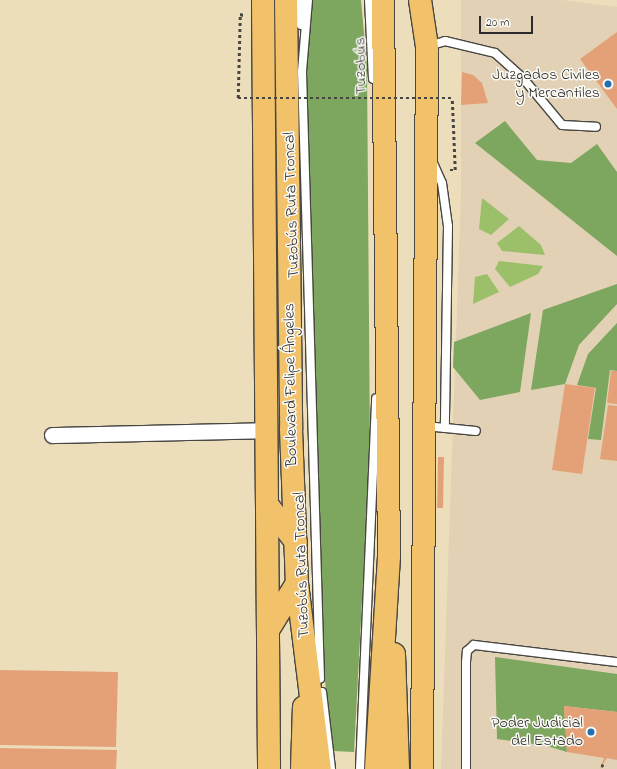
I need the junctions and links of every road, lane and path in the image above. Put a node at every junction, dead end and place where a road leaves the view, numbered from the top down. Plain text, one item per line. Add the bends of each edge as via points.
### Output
1 (263, 0) edge
2 (286, 0) edge
3 (301, 0) edge
4 (308, 0) edge
5 (369, 0) edge
6 (375, 0) edge
7 (383, 0) edge
8 (420, 0) edge
9 (427, 47) junction
10 (302, 72) junction
11 (238, 98) dead end
12 (452, 98) dead end
13 (596, 127) dead end
14 (376, 132) junction
15 (376, 323) dead end
16 (376, 387) dead end
17 (435, 427) junction
18 (267, 430) junction
19 (476, 431) dead end
20 (52, 435) dead end
21 (270, 507) junction
22 (296, 542) junction
23 (389, 556) junction
24 (297, 583) junction
25 (270, 627) junction
26 (617, 662) edge
27 (308, 766) edge
28 (269, 769) edge
29 (331, 769) edge
30 (360, 769) edge
31 (376, 769) edge
32 (398, 769) edge
33 (422, 769) edge
34 (466, 769) edge

1 - 18 main road, Boulevard Felipe Ángeles
2 - 22 main road, Boulevard Felipe Ángeles
3 - 10 lane
4 - 10 lane, Tuzobús Ruta Troncal
5 - 14 lane
6 - 14 lane, Tuzobús
7 - 23 main road
8 - 9 main road
9 - 13 lane via 450,41 495,53 522,77 562,125
9 - 17 main road via 426,146
10 - 29 lane, Tuzobús Ruta Troncal via 319,670
11 - 12 path, bridge
14 - 15 lane
16 - 30 lane via 376,458
17 - 19 lane
17 - 33 main road
18 - 20 street
18 - 21 main road, Boulevard Felipe Ángeles
21 - 22 main road
21 - 25 main road, Boulevard Felipe Ángeles
22 - 24 main road, Boulevard Felipe Ángeles
23 - 31 main road
23 - 32 main road
24 - 25 main road
24 - 27 main road, Boulevard Felipe Ángeles via 309,674
25 - 28 main road, Boulevard Felipe Ángeles
26 - 34 lane via 474,645 467,651 466,662

